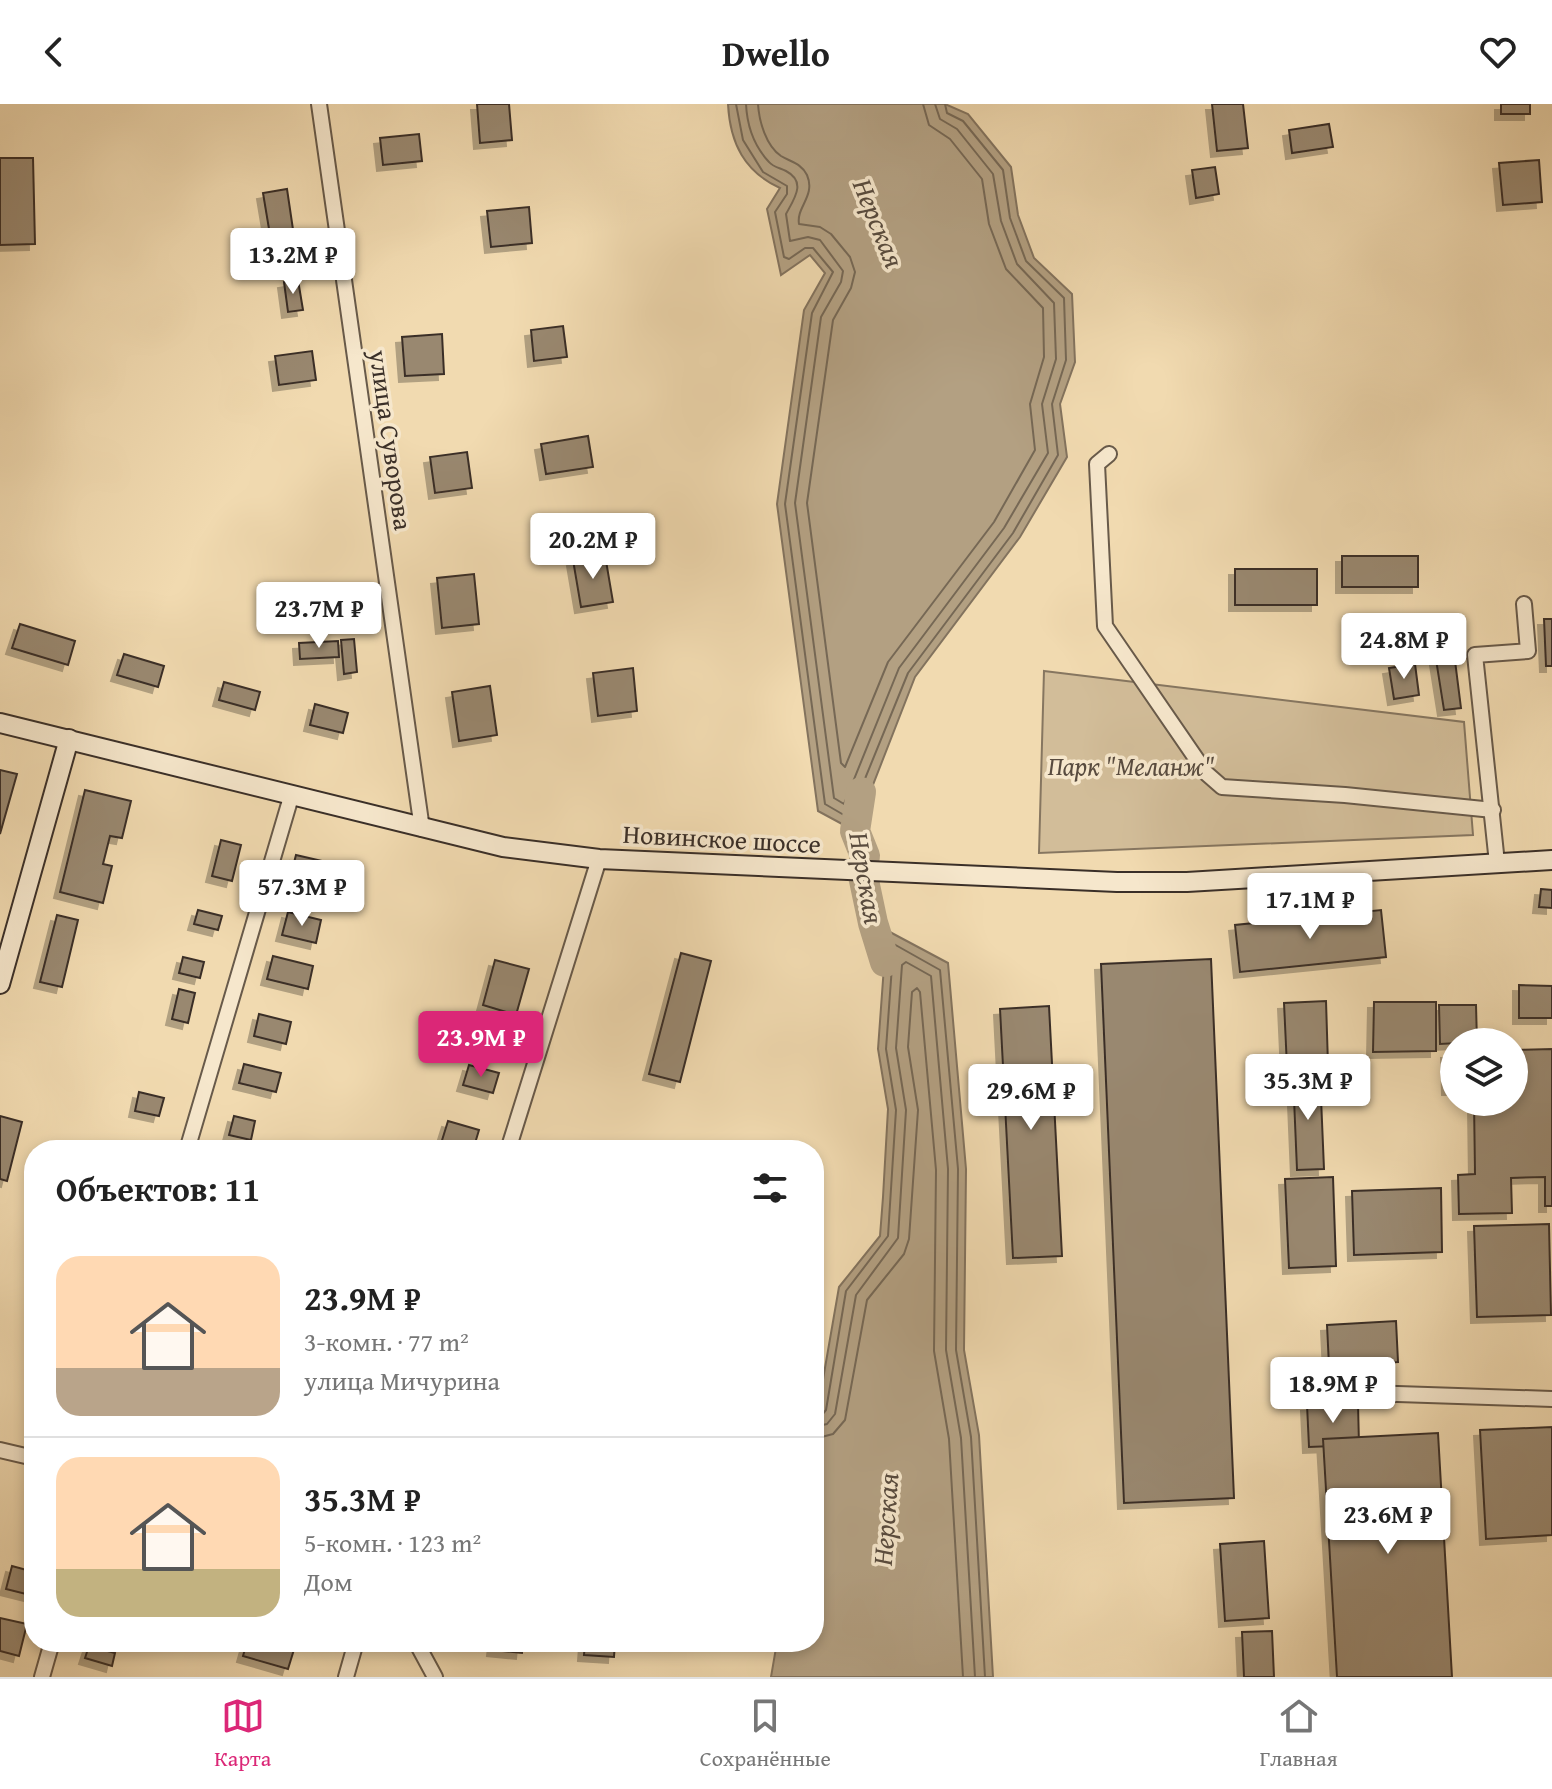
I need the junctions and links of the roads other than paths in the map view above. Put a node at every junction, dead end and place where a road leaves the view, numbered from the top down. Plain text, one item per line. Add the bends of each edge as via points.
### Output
1 (319, 104) edge
2 (1109, 454) dead end
3 (1524, 604) dead end
4 (0, 723) edge
5 (69, 739) junction
6 (291, 797) junction
7 (1493, 810) junction
8 (422, 829) junction
9 (599, 859) junction
10 (1552, 860) edge
11 (1497, 863) junction
12 (0, 984) edge
13 (190, 1140) edge
14 (511, 1140) edge
15 (1337, 1392) dead end
16 (1552, 1399) edge
17 (0, 1450) edge
18 (24, 1456) edge
19 (49, 1652) edge
20 (353, 1652) edge
21 (421, 1652) edge
22 (42, 1677) edge
23 (346, 1677) edge
24 (435, 1677) edge

1 - 8 street, улица Суворова
2 - 7 street via 1097,464 1105,626 1206,773 1222,787
3 - 7 street via 1528,651 1475,655
4 - 5 street, Новинское шоссе
5 - 6 street, Новинское шоссе
5 - 12 street
6 - 8 street, Новинское шоссе
6 - 13 street
7 - 11 street
8 - 9 street, Новинское шоссе via 503,847
9 - 11 street, Новинское шоссе via 1187,882
9 - 14 street
10 - 11 street, Новинское шоссе
15 - 16 street
17 - 18 street
19 - 22 street
20 - 23 street
21 - 24 street

